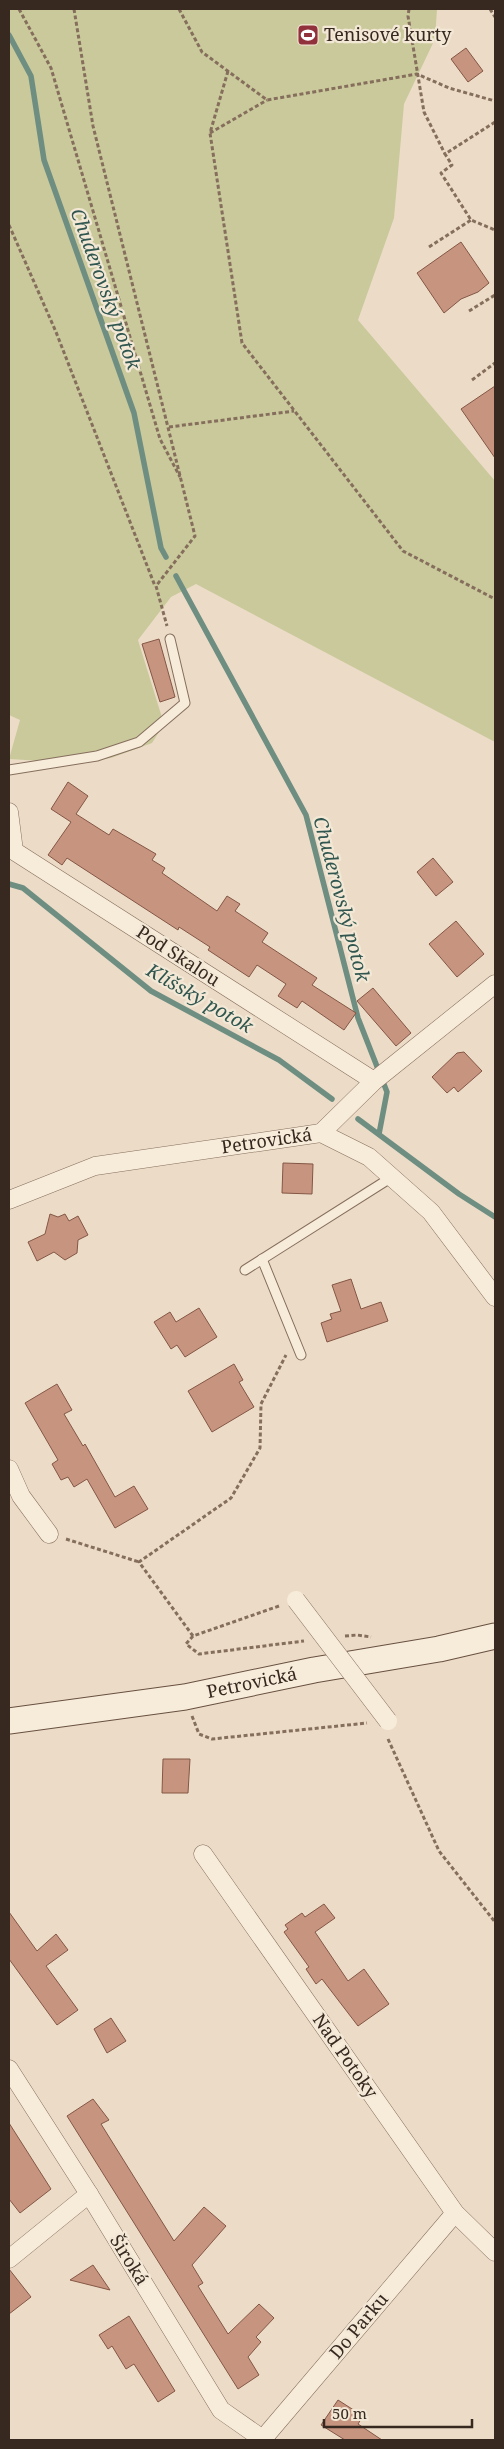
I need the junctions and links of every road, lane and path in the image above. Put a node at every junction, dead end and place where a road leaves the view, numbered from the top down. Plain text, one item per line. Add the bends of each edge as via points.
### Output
1 (19, 9) edge
2 (74, 9) edge
3 (179, 9) edge
4 (410, 9) edge
5 (490, 9) edge
6 (495, 17) edge
7 (228, 72) junction
8 (418, 74) junction
9 (267, 100) junction
10 (495, 100) edge
11 (495, 122) edge
12 (210, 134) junction
13 (445, 154) junction
14 (471, 220) junction
15 (9, 225) edge
16 (495, 230) edge
17 (429, 247) dead end
18 (495, 295) edge
19 (469, 311) dead end
20 (495, 364) edge
21 (472, 380) dead end
22 (295, 411) junction
23 (168, 427) junction
24 (182, 483) junction
25 (156, 586) junction
26 (495, 599) edge
27 (170, 639) joint
28 (9, 770) edge
29 (9, 812) edge
30 (495, 984) edge
31 (374, 1081) junction
32 (321, 1133) junction
33 (392, 1177) junction
34 (9, 1200) edge
35 (262, 1258) junction
36 (245, 1270) dead end
37 (495, 1297) edge
38 (295, 1339) junction
39 (301, 1355) dead end
40 (9, 1469) edge
41 (15, 1499) edge
42 (49, 1534) joint
43 (139, 1562) junction
44 (296, 1600) joint
45 (193, 1636) junction
46 (495, 1636) edge
47 (337, 1637) dead end
48 (375, 1638) dead end
49 (308, 1641) dead end
50 (185, 1697) junction
51 (9, 1721) edge
52 (388, 1721) junction
53 (203, 1854) dead end
54 (495, 1922) edge
55 (9, 2069) edge
56 (89, 2194) junction
57 (455, 2213) junction
58 (495, 2252) edge
59 (9, 2259) edge
60 (263, 2440) edge

1 - 24 path via 51,68 160,438
2 - 23 path via 93,126
3 - 7 path via 202,52
4 - 8 path via 408,16
5 - 6 path
7 - 9 path
7 - 12 path
8 - 9 path
8 - 10 path via 449,88
8 - 13 path via 424,112
9 - 12 path
11 - 13 path
12 - 22 path via 242,343
13 - 14 path via 452,165 441,173
14 - 16 path
14 - 17 path
15 - 25 path via 56,332
18 - 19 path
20 - 21 path
22 - 23 path
22 - 26 path via 403,551
23 - 24 path
24 - 25 path via 195,536
25 - 27 path
27 - 28 lane via 185,703 138,742 97,756
29 - 31 street, Pod Skalou via 14,851
30 - 31 street
31 - 32 street
32 - 33 street, Petrovická via 369,1157
32 - 34 street, Petrovická via 95,1166
33 - 35 lane
33 - 37 street, Petrovická via 431,1212
35 - 36 lane
35 - 38 lane
38 - 39 lane
38 - 43 path via 261,1404 260,1448 231,1498
40 - 41 street
41 - 42 street
42 - 43 path
43 - 45 path
44 - 45 path
44 - 52 street, bridge
45 - 49 path via 186,1644 199,1654
46 - 50 main road, Petrovická
47 - 48 path via 357,1635
50 - 51 main road, Petrovická
50 - 52 path via 199,1734 212,1740
52 - 54 path via 386,1735 439,1851
53 - 57 street, Nad Potoky
55 - 56 street, Široká
56 - 59 street
56 - 60 street, Široká via 221,2410
57 - 58 street, Nad Potoky
57 - 60 street, Do Parku

